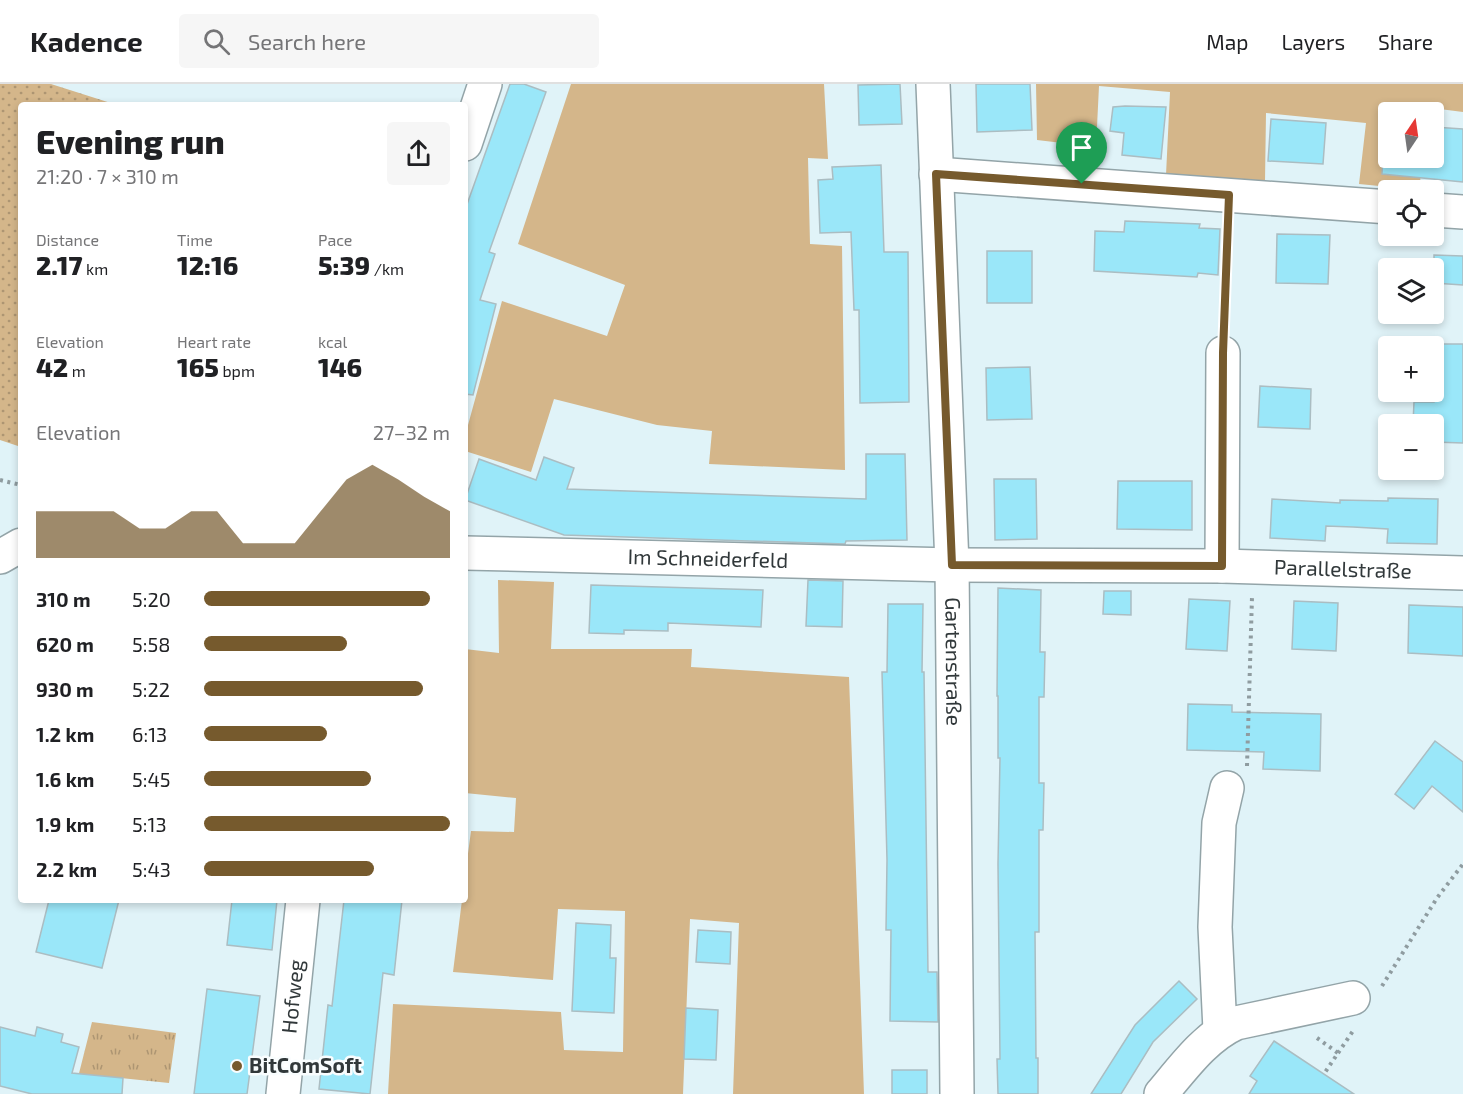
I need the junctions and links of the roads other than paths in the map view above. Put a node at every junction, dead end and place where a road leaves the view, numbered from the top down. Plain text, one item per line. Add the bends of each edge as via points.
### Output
1 (485, 84) edge
2 (933, 84) edge
3 (468, 135) edge
4 (936, 174) junction
5 (1378, 206) edge
6 (1444, 211) edge
7 (1463, 212) edge
8 (1223, 353) road end
9 (18, 547) edge
10 (468, 553) edge
11 (0, 557) edge
12 (952, 565) junction
13 (1238, 567) junction
14 (1463, 573) edge
15 (1227, 788) road end
16 (303, 903) edge
17 (1353, 998) dead end
18 (1220, 1030) junction
19 (283, 1094) edge
20 (957, 1094) edge
21 (1161, 1094) edge

1 - 3 street
2 - 4 street, Gartenstraße
4 - 5 street
4 - 12 street, Gartenstraße
6 - 7 street
8 - 13 street
9 - 11 street
10 - 12 street, Im Schneiderfeld
12 - 13 street, Parallelstraße
12 - 20 street, Gartenstraße
13 - 14 street, Parallelstraße
15 - 18 street via 1219,823 1215,927
16 - 19 street, Hofweg
17 - 18 street via 1236,1023
18 - 21 street

